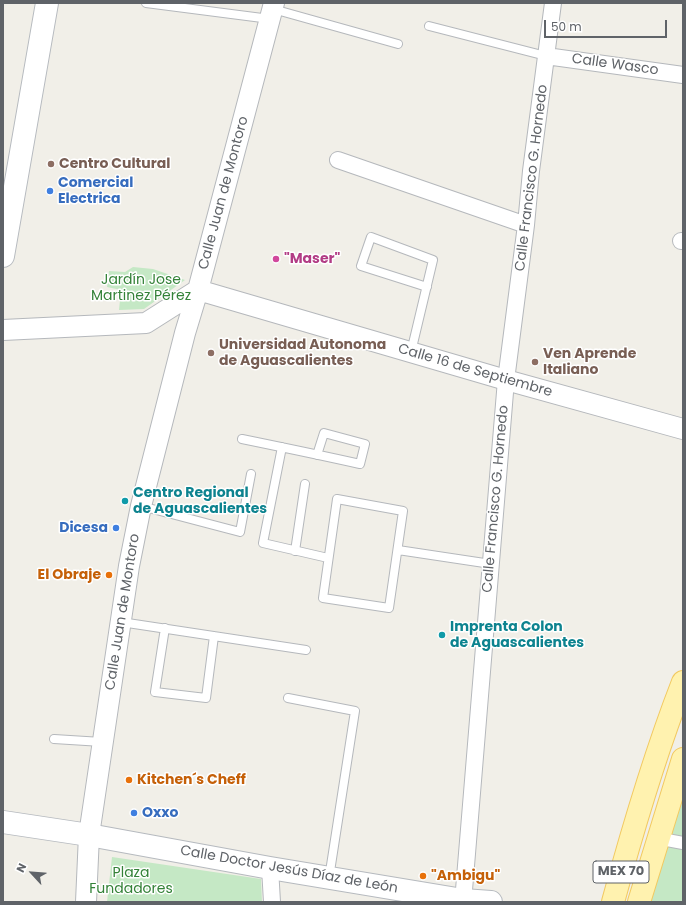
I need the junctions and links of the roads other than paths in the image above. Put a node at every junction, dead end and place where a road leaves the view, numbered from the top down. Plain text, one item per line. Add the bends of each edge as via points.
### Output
1 (47, 3) edge
2 (146, 3) edge
3 (553, 3) edge
4 (272, 10) edge
5 (429, 26) dead end
6 (398, 44) dead end
7 (546, 56) junction
8 (683, 75) edge
9 (338, 160) dead end
10 (526, 225) junction
11 (3, 256) edge
12 (427, 287) junction
13 (198, 290) junction
14 (3, 330) edge
15 (411, 353) junction
16 (506, 380) junction
17 (683, 429) edge
18 (242, 439) dead end
19 (282, 447) junction
20 (317, 455) junction
21 (252, 474) dead end
22 (305, 484) dead end
23 (141, 506) junction
24 (398, 550) junction
25 (295, 551) junction
26 (328, 558) junction
27 (491, 564) junction
28 (120, 622) junction
29 (165, 628) junction
30 (214, 636) junction
31 (306, 650) dead end
32 (683, 682) edge
33 (288, 698) dead end
34 (54, 738) dead end
35 (102, 742) junction
36 (683, 759) edge
37 (3, 822) edge
38 (89, 835) junction
39 (667, 840) dead end
40 (683, 843) edge
41 (270, 868) junction
42 (328, 878) junction
43 (463, 901) edge
44 (86, 902) edge
45 (272, 902) edge
46 (491, 902) edge
47 (613, 902) edge
48 (639, 902) edge

1 - 11 main road
2 - 4 lane
3 - 7 street, Calle Francisco G. Hornedo
4 - 6 lane
4 - 13 street, Calle Juan de Montoro
5 - 7 lane
7 - 8 street, Calle Wasco
7 - 10 street, Calle Francisco G. Hornedo
9 - 10 street
10 - 16 street, Calle Francisco G. Hornedo
12 - 12 lane via 433,260 371,237 361,266
12 - 15 lane
13 - 14 street via 146,323
13 - 15 street, Calle 16 de Septiembre
13 - 23 street, Calle Juan de Montoro
15 - 16 street, Calle 16 de Septiembre
16 - 17 street, Calle 16 de Septiembre
16 - 27 street, Calle Francisco G. Hornedo
18 - 19 lane
19 - 20 lane
19 - 25 lane via 262,544
20 - 20 lane via 360,464 365,444 324,433
21 - 23 lane via 240,532
22 - 25 lane
23 - 28 street, Calle Juan de Montoro via 128,566
24 - 26 lane via 389,608 323,598
24 - 26 lane via 403,511 337,499
24 - 27 lane
25 - 26 lane
27 - 43 street, Calle Francisco G. Hornedo
28 - 29 lane
28 - 35 street, Calle Juan de Montoro
29 - 30 lane
29 - 30 lane via 155,692 206,698
30 - 31 lane
32 - 47 main road, MEX 70 via 648,778
33 - 42 lane via 355,711
34 - 35 lane
35 - 38 street, Calle Juan de Montoro
36 - 48 main road, MEX 70
37 - 38 main road, Calle Doctor Jesús Díaz de León
38 - 41 main road, Calle Doctor Jesús Díaz de León
38 - 44 street, Calle Juan de Montoro
39 - 40 street
41 - 42 main road, Calle Doctor Jesús Díaz de León
41 - 45 street
42 - 43 main road, Calle Doctor Jesús Díaz de León
43 - 46 main road, Calle Doctor Jesús Díaz de León

